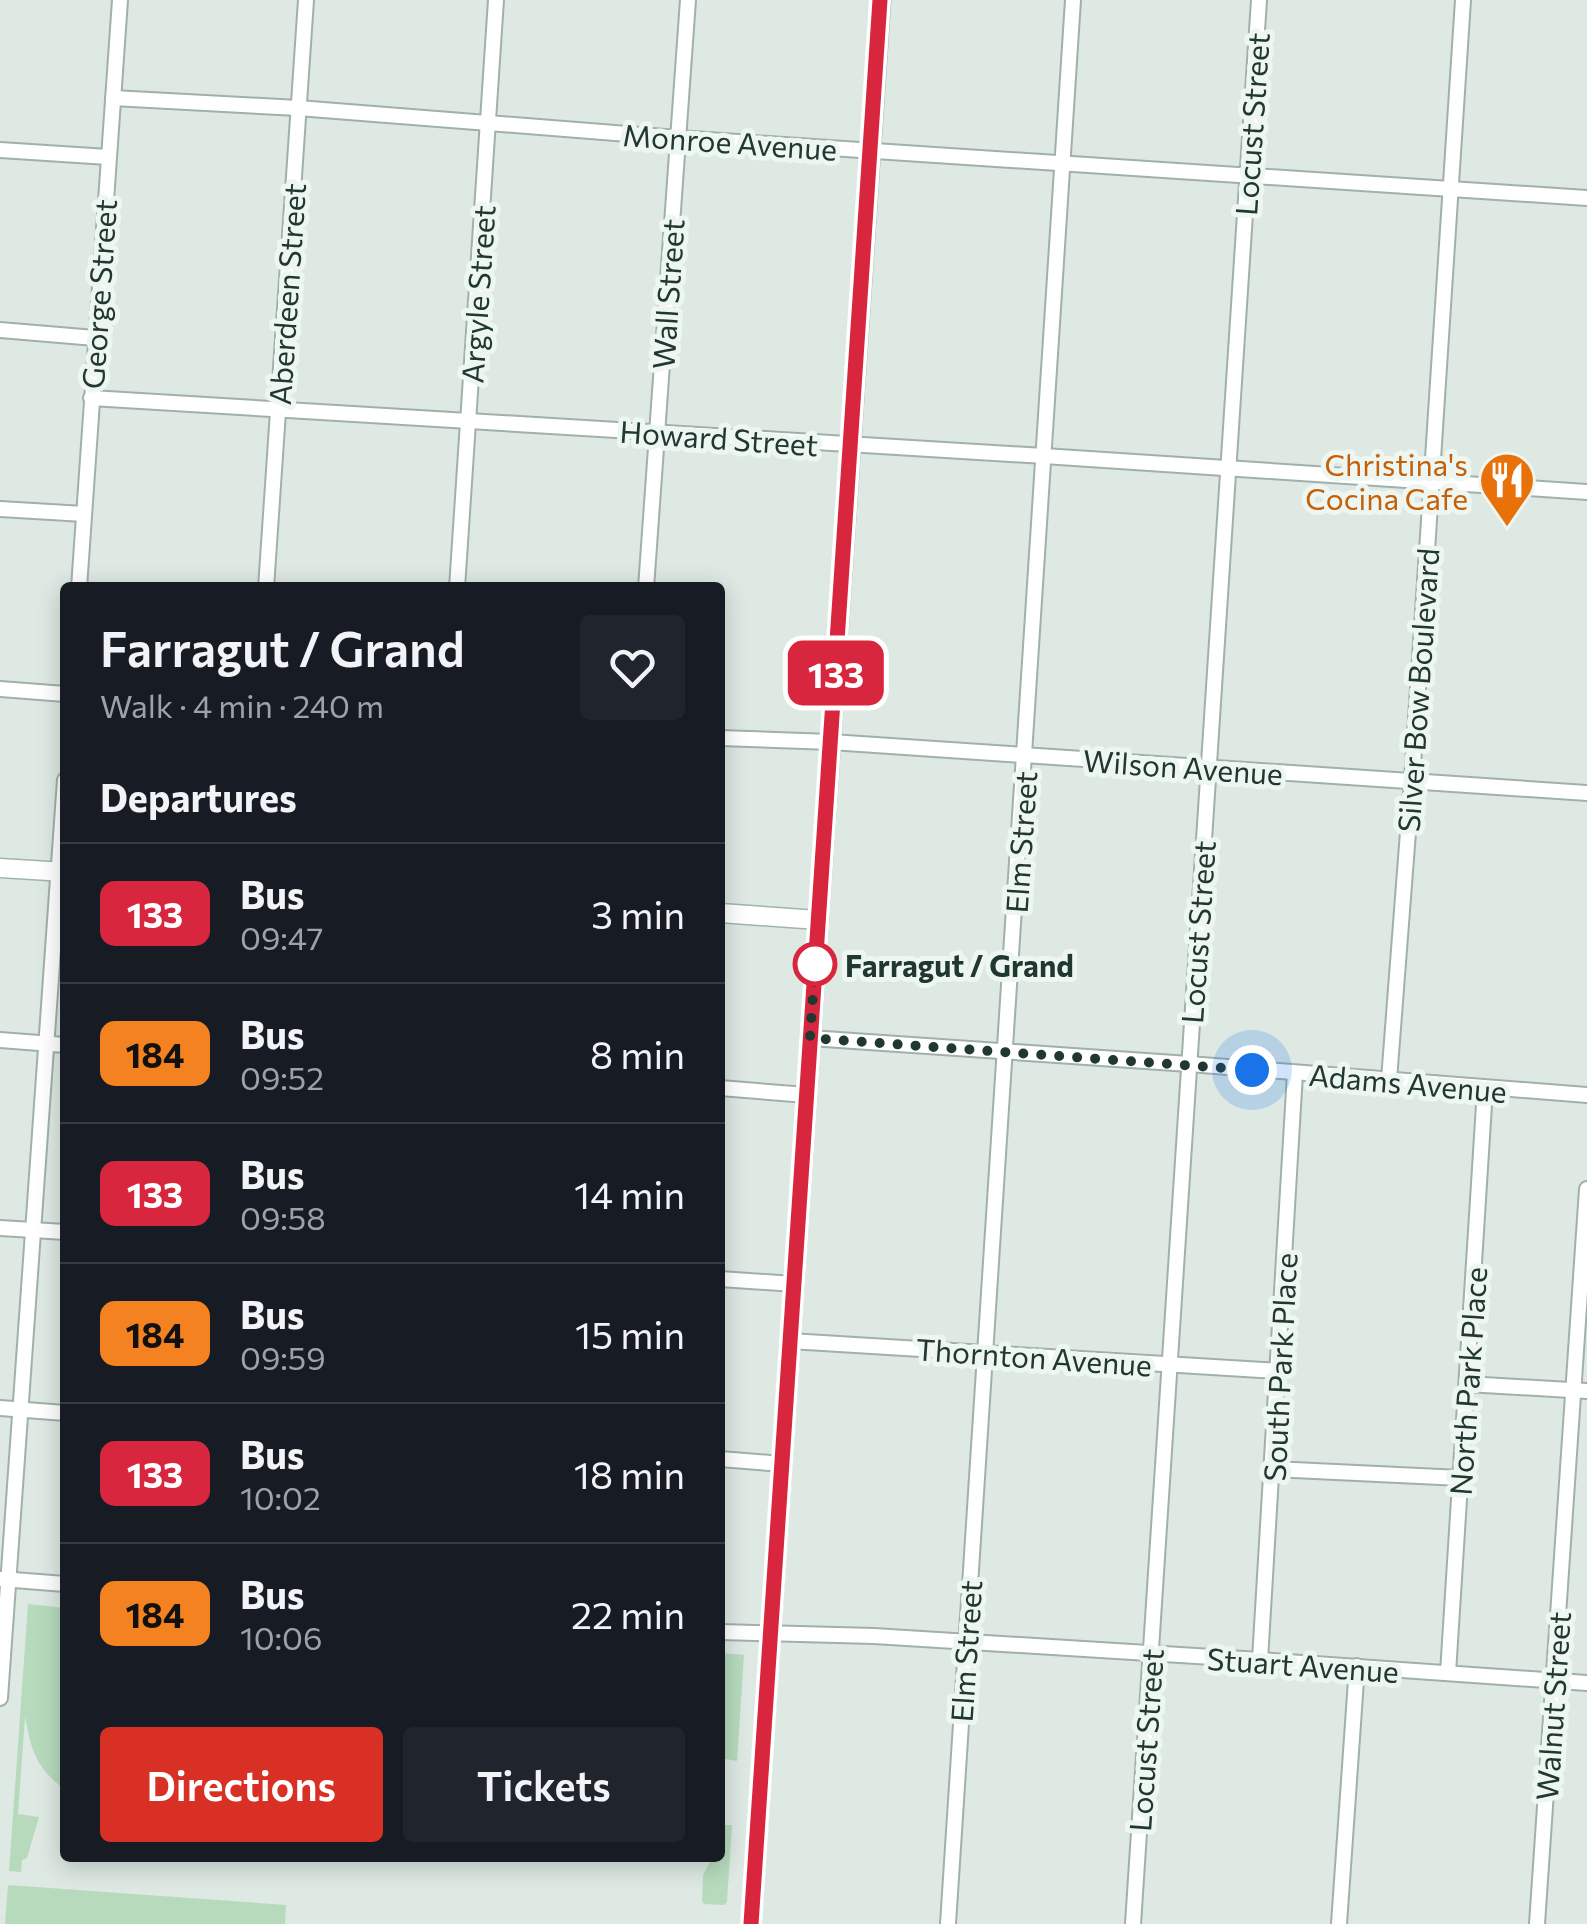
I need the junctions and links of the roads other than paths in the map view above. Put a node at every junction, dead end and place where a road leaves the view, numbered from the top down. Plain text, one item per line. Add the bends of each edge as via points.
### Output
1 (120, 0) edge
2 (306, 0) edge
3 (496, 0) edge
4 (688, 0) edge
5 (880, 0) edge
6 (1073, 0) edge
7 (1259, 0) edge
8 (1463, 0) edge
9 (113, 98) junction
10 (298, 108) junction
11 (488, 124) junction
12 (678, 138) junction
13 (0, 150) edge
14 (871, 150) junction
15 (108, 157) junction
16 (1062, 163) junction
17 (1248, 174) junction
18 (1450, 188) junction
19 (1587, 198) edge
20 (0, 330) edge
21 (95, 338) junction
22 (91, 398) junction
23 (278, 409) junction
24 (469, 420) junction
25 (657, 433) junction
26 (852, 445) junction
27 (1044, 456) junction
28 (1229, 469) junction
29 (1431, 482) junction
30 (1587, 492) edge
31 (0, 509) edge
32 (84, 514) junction
33 (79, 582) edge
34 (266, 582) edge
35 (457, 582) edge
36 (646, 582) edge
37 (0, 689) edge
38 (60, 694) edge
39 (725, 738) edge
40 (831, 742) junction
41 (1026, 756) junction
42 (1208, 768) junction
43 (1412, 780) junction
44 (1587, 793) edge
45 (0, 868) edge
46 (60, 872) edge
47 (60, 893) edge
48 (725, 914) edge
49 (818, 920) junction
50 (810, 1038) junction
51 (0, 1040) edge
52 (46, 1043) junction
53 (60, 1044) edge
54 (1006, 1052) junction
55 (1188, 1064) junction
56 (1296, 1073) junction
57 (1388, 1080) junction
58 (725, 1088) edge
59 (1485, 1089) junction
60 (806, 1095) junction
61 (1587, 1096) edge
62 (1587, 1189) edge
63 (0, 1228) edge
64 (32, 1230) junction
65 (60, 1232) edge
66 (725, 1279) edge
67 (794, 1284) junction
68 (790, 1340) junction
69 (986, 1353) junction
70 (1170, 1364) junction
71 (1278, 1371) junction
72 (1466, 1384) junction
73 (1580, 1391) edge
74 (0, 1408) edge
75 (19, 1410) junction
76 (60, 1413) edge
77 (725, 1459) edge
78 (782, 1464) junction
79 (1272, 1469) junction
80 (1461, 1478) junction
81 (4, 1580) edge
82 (60, 1584) edge
83 (725, 1632) edge
84 (770, 1635) junction
85 (966, 1643) junction
86 (1151, 1653) junction
87 (1260, 1660) junction
88 (1357, 1666) junction
89 (1448, 1674) junction
90 (1553, 1681) junction
91 (1587, 1684) edge
92 (0, 1698) edge
93 (751, 1924) edge
94 (948, 1924) edge
95 (1133, 1924) edge
96 (1339, 1924) edge
97 (1537, 1924) edge

1 - 9 street, George Street
2 - 10 street, Aberdeen Street
3 - 11 street, Argyle Street
4 - 12 street, Wall Street
5 - 14 main road
6 - 16 street, Elm Street
7 - 17 street, Locust Street
8 - 18 street, Silver Bow Boulevard
9 - 10 street, Monroe Avenue
9 - 15 street, George Street
10 - 11 street, Monroe Avenue
10 - 23 street, Aberdeen Street
11 - 12 street, Monroe Avenue
11 - 24 street, Argyle Street
12 - 14 street, Monroe Avenue
12 - 25 street, Wall Street
13 - 15 street
14 - 16 street, Monroe Avenue
14 - 26 main road
15 - 21 street, George Street
16 - 17 street, Monroe Avenue
16 - 27 street, Elm Street
17 - 18 street, Monroe Avenue
17 - 28 street, Locust Street
18 - 19 street, Monroe Avenue
18 - 29 street, Silver Bow Boulevard
20 - 21 street
21 - 22 street, George Street
22 - 23 street, Howard Street
22 - 32 street, George Street
23 - 24 street, Howard Street
23 - 34 street, Aberdeen Street
24 - 25 street, Howard Street
24 - 35 street, Argyle Street
25 - 26 street, Howard Street
25 - 36 street, Wall Street
26 - 27 street, Howard Street
26 - 40 main road
27 - 28 street, Howard Street
27 - 41 street, Elm Street
28 - 29 street, Howard Street
28 - 42 street, Locust Street
29 - 30 street, Howard Street
29 - 43 street, Silver Bow Boulevard
31 - 32 street
32 - 33 street, George Street
37 - 38 street
39 - 40 street, Wilson Avenue
40 - 41 street, Wilson Avenue
40 - 49 main road
41 - 42 street, Wilson Avenue
41 - 54 street, Elm Street
42 - 43 street, Wilson Avenue
42 - 55 street, Locust Street
43 - 44 street, Wilson Avenue
43 - 57 street, Silver Bow Boulevard
45 - 46 main road
47 - 52 street
48 - 49 main road
49 - 50 main road
50 - 54 street, Adams Avenue
50 - 60 main road
51 - 52 street
52 - 53 street
52 - 64 street
54 - 55 street, Adams Avenue
54 - 69 street, Elm Street
55 - 56 street, Adams Avenue
55 - 70 street, Locust Street
56 - 57 street, Adams Avenue
56 - 71 street, South Park Place
57 - 59 street, Adams Avenue
58 - 60 street
59 - 61 street, Adams Avenue
59 - 72 street, North Park Place
60 - 67 main road
62 - 73 street, Walnut Street
63 - 64 street
64 - 65 street
64 - 75 street
66 - 67 street
67 - 68 main road
68 - 69 street, Thornton Avenue
68 - 78 main road
69 - 70 street, Thornton Avenue
69 - 85 street, Elm Street
70 - 71 street, Thornton Avenue
70 - 86 street, Locust Street
71 - 79 street, South Park Place
72 - 73 street
72 - 80 street, North Park Place
73 - 90 street, Walnut Street
74 - 75 street
75 - 76 street
75 - 81 street
77 - 78 street
78 - 84 main road
79 - 80 street
79 - 87 street, South Park Place
80 - 89 street, North Park Place
81 - 82 street
81 - 92 street
83 - 84 street, Stuart Avenue
84 - 85 street, Stuart Avenue
84 - 93 main road
85 - 86 street, Stuart Avenue
85 - 94 street, Elm Street
86 - 87 street, Stuart Avenue
86 - 95 street, Locust Street
87 - 88 street, Stuart Avenue
88 - 89 street, Stuart Avenue
88 - 96 street
89 - 90 street, Stuart Avenue
90 - 91 street, Stuart Avenue
90 - 97 street, Walnut Street

